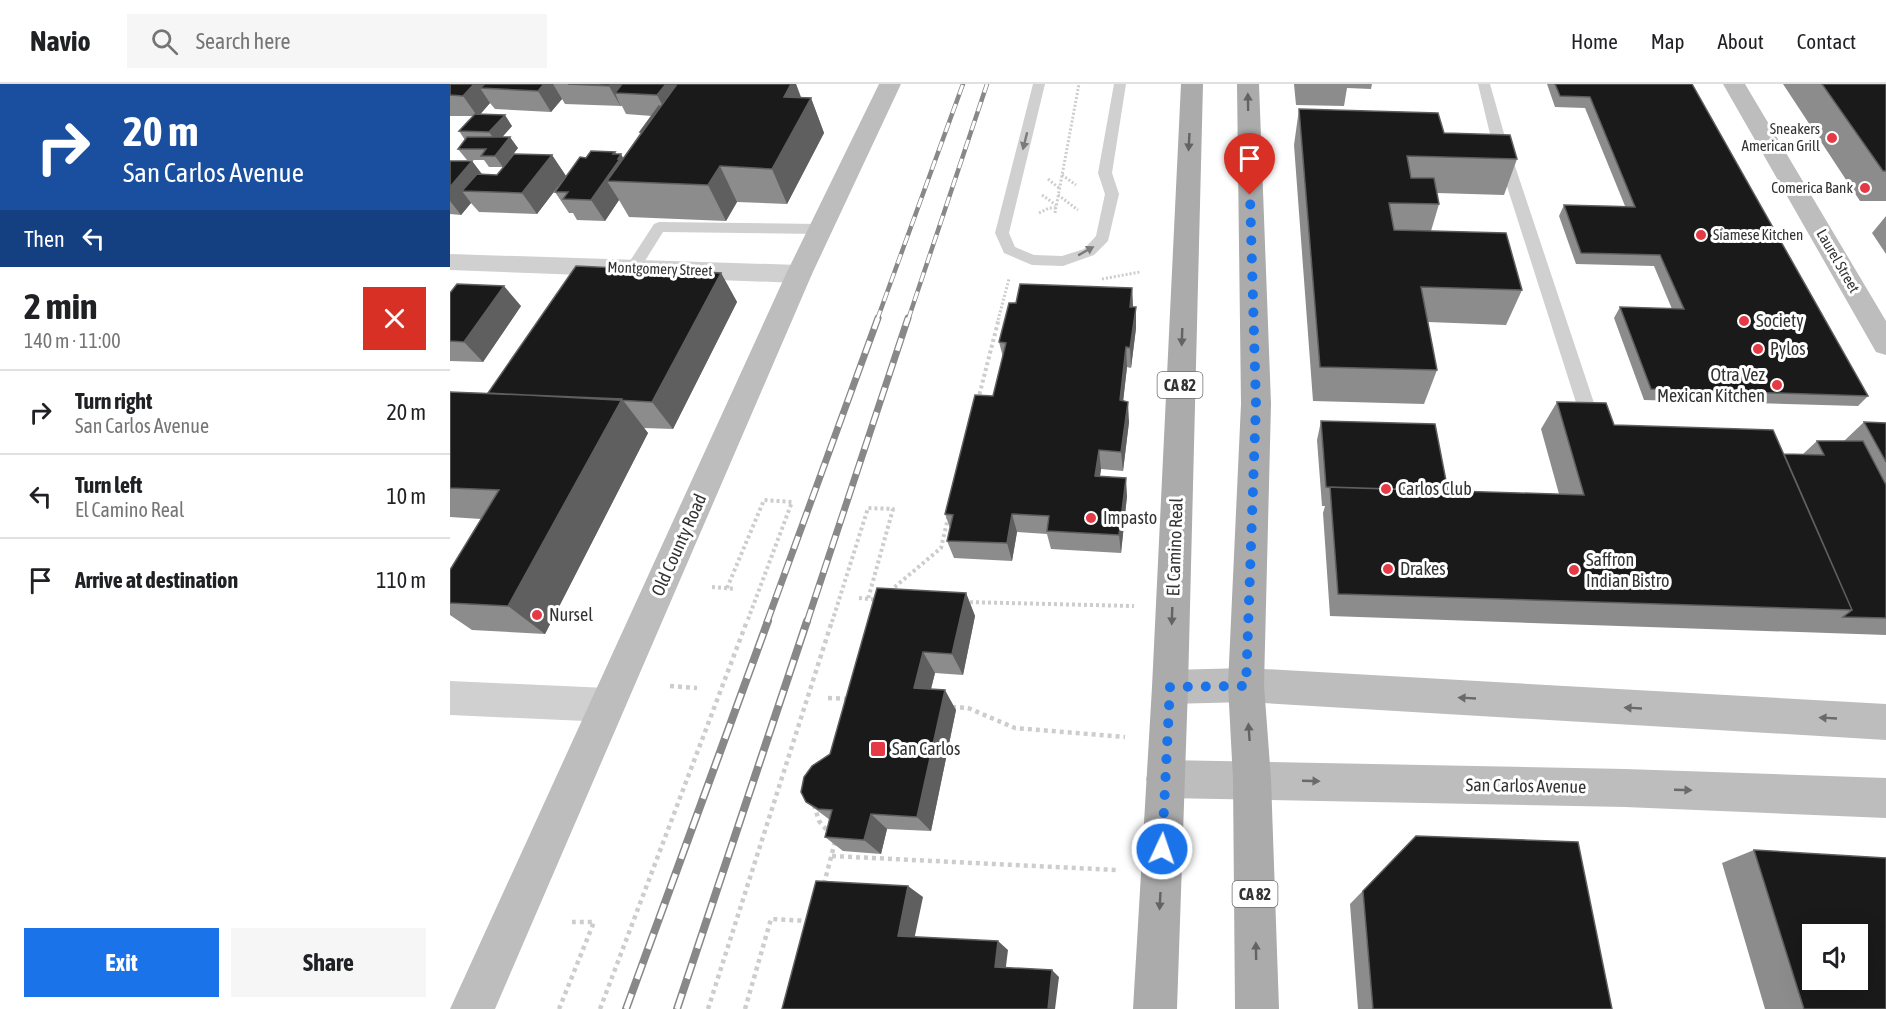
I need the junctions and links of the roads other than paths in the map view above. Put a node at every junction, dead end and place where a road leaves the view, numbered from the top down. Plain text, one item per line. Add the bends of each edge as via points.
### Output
1 (890, 84) edge
2 (1039, 84) edge
3 (1120, 84) edge
4 (1192, 84) edge
5 (1248, 84) edge
6 (1484, 84) edge
7 (1734, 84) edge
8 (820, 229) junction
9 (450, 262) edge
10 (633, 268) junction
11 (799, 274) junction
12 (1886, 345) edge
13 (1589, 415) edge
14 (1246, 686) junction
15 (1170, 687) junction
16 (450, 698) edge
17 (607, 705) junction
18 (1886, 722) edge
19 (1165, 779) junction
20 (1252, 779) junction
21 (1886, 798) edge
22 (472, 1009) edge
23 (1155, 1009) edge
24 (1257, 1009) edge

1 - 8 main road, Old County Road
2 -> 3 lane via 1002,233 1009,250 1032,260 1063,261 1089,252 1103,238 1112,194 1105,173
4 -> 15 main road, El Camino Real / CA 82
14 -> 5 main road, CA 82 via 1256,404
6 - 13 lane
7 - 12 main road, Laurel Street
8 - 10 lane via 659,227
8 - 11 main road, Old County Road
9 - 10 street, Montgomery Street via 594,277
10 - 11 street, Montgomery Street
11 - 17 main road, Old County Road
14 - 15 main road
18 -> 14 main road
20 -> 14 main road, CA 82
15 - 19 main road, El Camino Real / CA 82
16 - 17 street
17 - 22 main road, Old County Road
19 - 20 main road, San Carlos Avenue
19 -> 23 main road, El Camino Real / CA 82
20 -> 21 main road, San Carlos Avenue
24 -> 20 main road, CA 82

